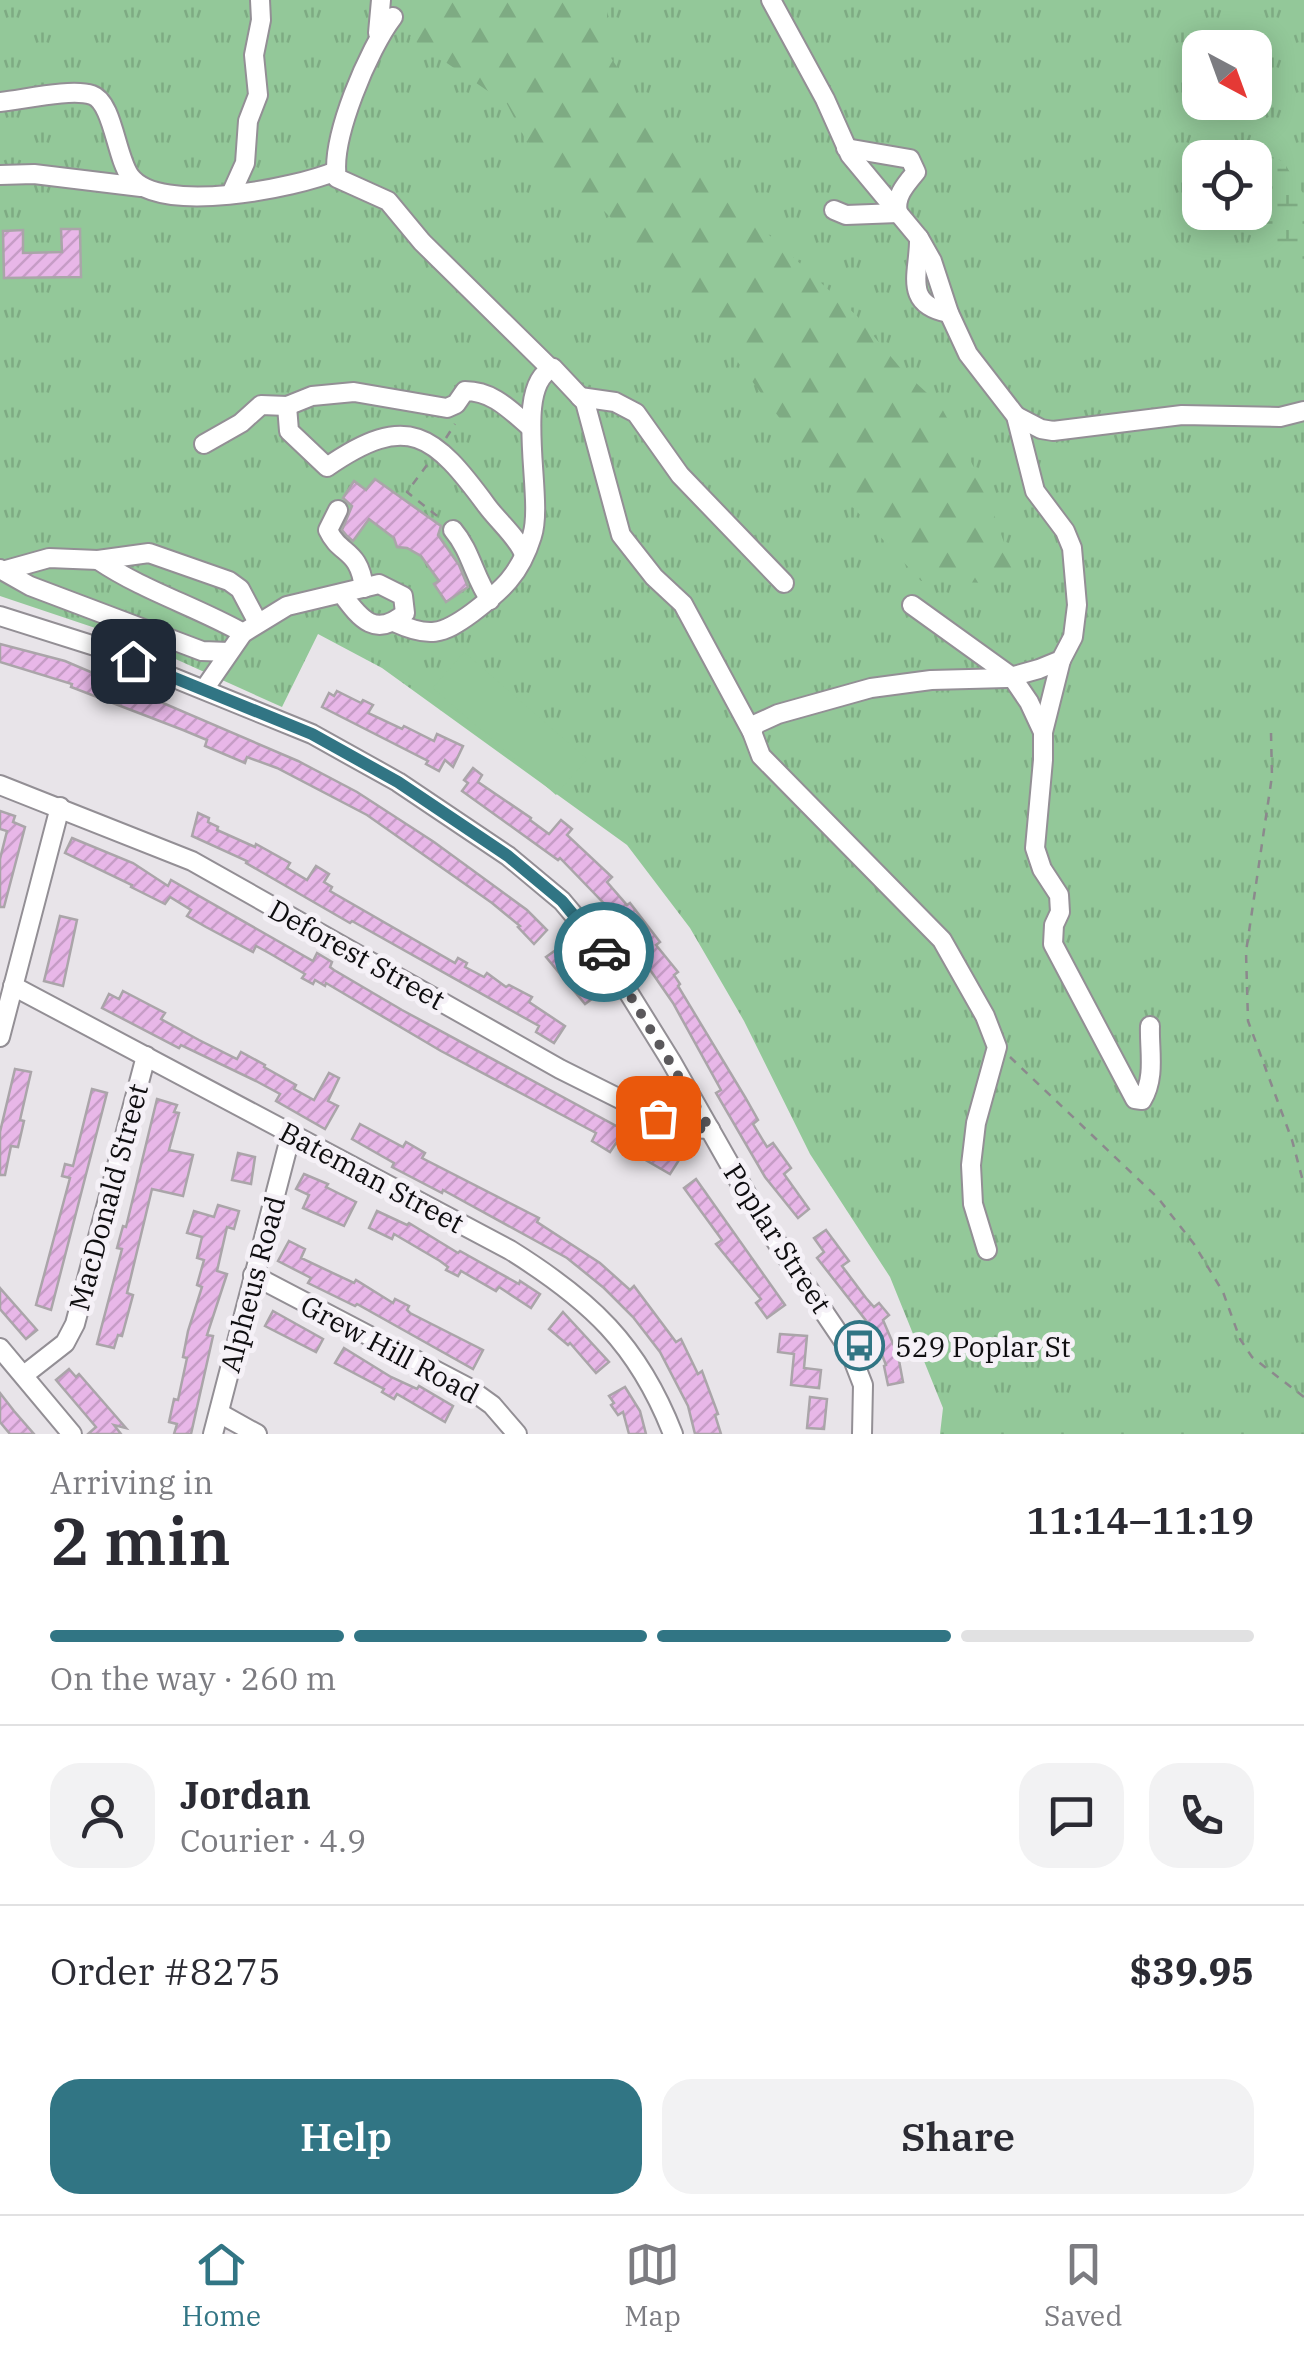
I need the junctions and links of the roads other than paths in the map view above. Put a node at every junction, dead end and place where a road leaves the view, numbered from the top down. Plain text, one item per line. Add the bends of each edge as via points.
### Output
1 (260, 0) edge
2 (381, 0) edge
3 (771, 0) edge
4 (393, 17) dead end
5 (376, 38) junction
6 (0, 102) edge
7 (846, 148) junction
8 (336, 171) junction
9 (0, 175) edge
10 (141, 188) junction
11 (232, 194) junction
12 (834, 210) dead end
13 (898, 213) junction
14 (551, 369) junction
15 (580, 397) junction
16 (287, 406) junction
17 (1304, 411) edge
18 (1016, 416) junction
19 (530, 427) junction
20 (204, 444) dead end
21 (338, 510) dead end
22 (453, 530) road end
23 (524, 556) junction
24 (98, 560) junction
25 (3, 569) edge
26 (784, 583) dead end
27 (364, 588) junction
28 (342, 594) junction
29 (490, 600) junction
30 (912, 605) dead end
31 (0, 616) edge
32 (394, 622) junction
33 (250, 627) junction
34 (229, 652) junction
35 (1060, 660) junction
36 (1012, 677) junction
37 (205, 688) junction
38 (752, 732) junction
39 (1043, 732) junction
40 (0, 785) edge
41 (60, 807) junction
42 (13, 986) junction
43 (1150, 1026) dead end
44 (0, 1037) edge
45 (146, 1056) junction
46 (710, 1129) junction
47 (291, 1134) junction
48 (987, 1250) dead end
49 (252, 1275) junction
50 (0, 1348) edge
51 (24, 1376) junction
52 (219, 1414) junction
53 (72, 1434) edge
54 (213, 1434) edge
55 (257, 1434) edge
56 (518, 1434) edge
57 (673, 1434) edge
58 (862, 1434) edge

1 - 11 street via 258,96
2 - 5 street
3 - 7 street
4 - 5 street
5 - 8 street via 335,150
6 - 10 street via 92,95 105,104 128,174
7 - 13 street
7 - 13 street via 910,159 916,172 902,190
8 - 11 street
8 - 14 street via 337,178 388,201
9 - 10 street
10 - 11 street via 167,195
12 - 13 street
13 - 18 street via 932,261 968,354
14 - 15 street
14 - 19 street via 536,383
15 - 26 street via 636,413 680,475
15 - 38 street via 620,535 683,604
16 - 19 street via 354,392 447,408 465,391 478,391
16 - 20 street via 261,405
16 - 23 street via 289,431 327,467 379,437 419,437 438,449 521,543
17 - 18 street via 1280,417 1182,415 1053,430
18 - 35 street via 1035,491 1072,548 1077,606 1073,636
19 - 23 street via 536,508
21 - 27 street via 328,530 361,566
22 - 29 street
23 - 29 street
24 - 25 street via 49,558
24 - 33 street via 142,587
24 - 33 street via 149,553 229,581 240,589
25 - 34 street via 30,586 202,651
27 - 28 street
27 - 32 street via 379,584 403,596 405,612
28 - 32 street via 361,619 382,626
28 - 33 street via 286,606
29 - 32 street via 448,630 431,634
30 - 36 street
31 - 37 street, Poplar Street
33 - 34 street
34 - 37 street
35 - 36 street
35 - 39 street
36 - 38 street via 870,688 778,714
36 - 39 street
37 - 46 street, Poplar Street via 312,734 398,782 562,901 599,945
38 - 48 street via 780,778 942,940 968,980 997,1047 971,1166 972,1204
39 - 43 street via 1035,848 1059,895 1053,944 1135,1099 1142,1100 1149,1080
40 - 41 street, Deforest Street
41 - 42 street
41 - 46 street, Deforest Street via 192,861 658,1118
42 - 44 street
42 - 45 street, Bateman Street
45 - 47 street, Bateman Street
45 - 51 street, MacDonald Street via 75,1324 66,1343
46 - 58 street, Poplar Street via 759,1216 849,1349 864,1385
47 - 49 street, Alpheus Road
47 - 57 street, Bateman Street via 564,1284 632,1356
49 - 52 street, Alpheus Road
49 - 56 street, Grew Hill Road via 467,1387
50 - 51 street
51 - 53 street
52 - 54 street, Alpheus Road
52 - 55 street

